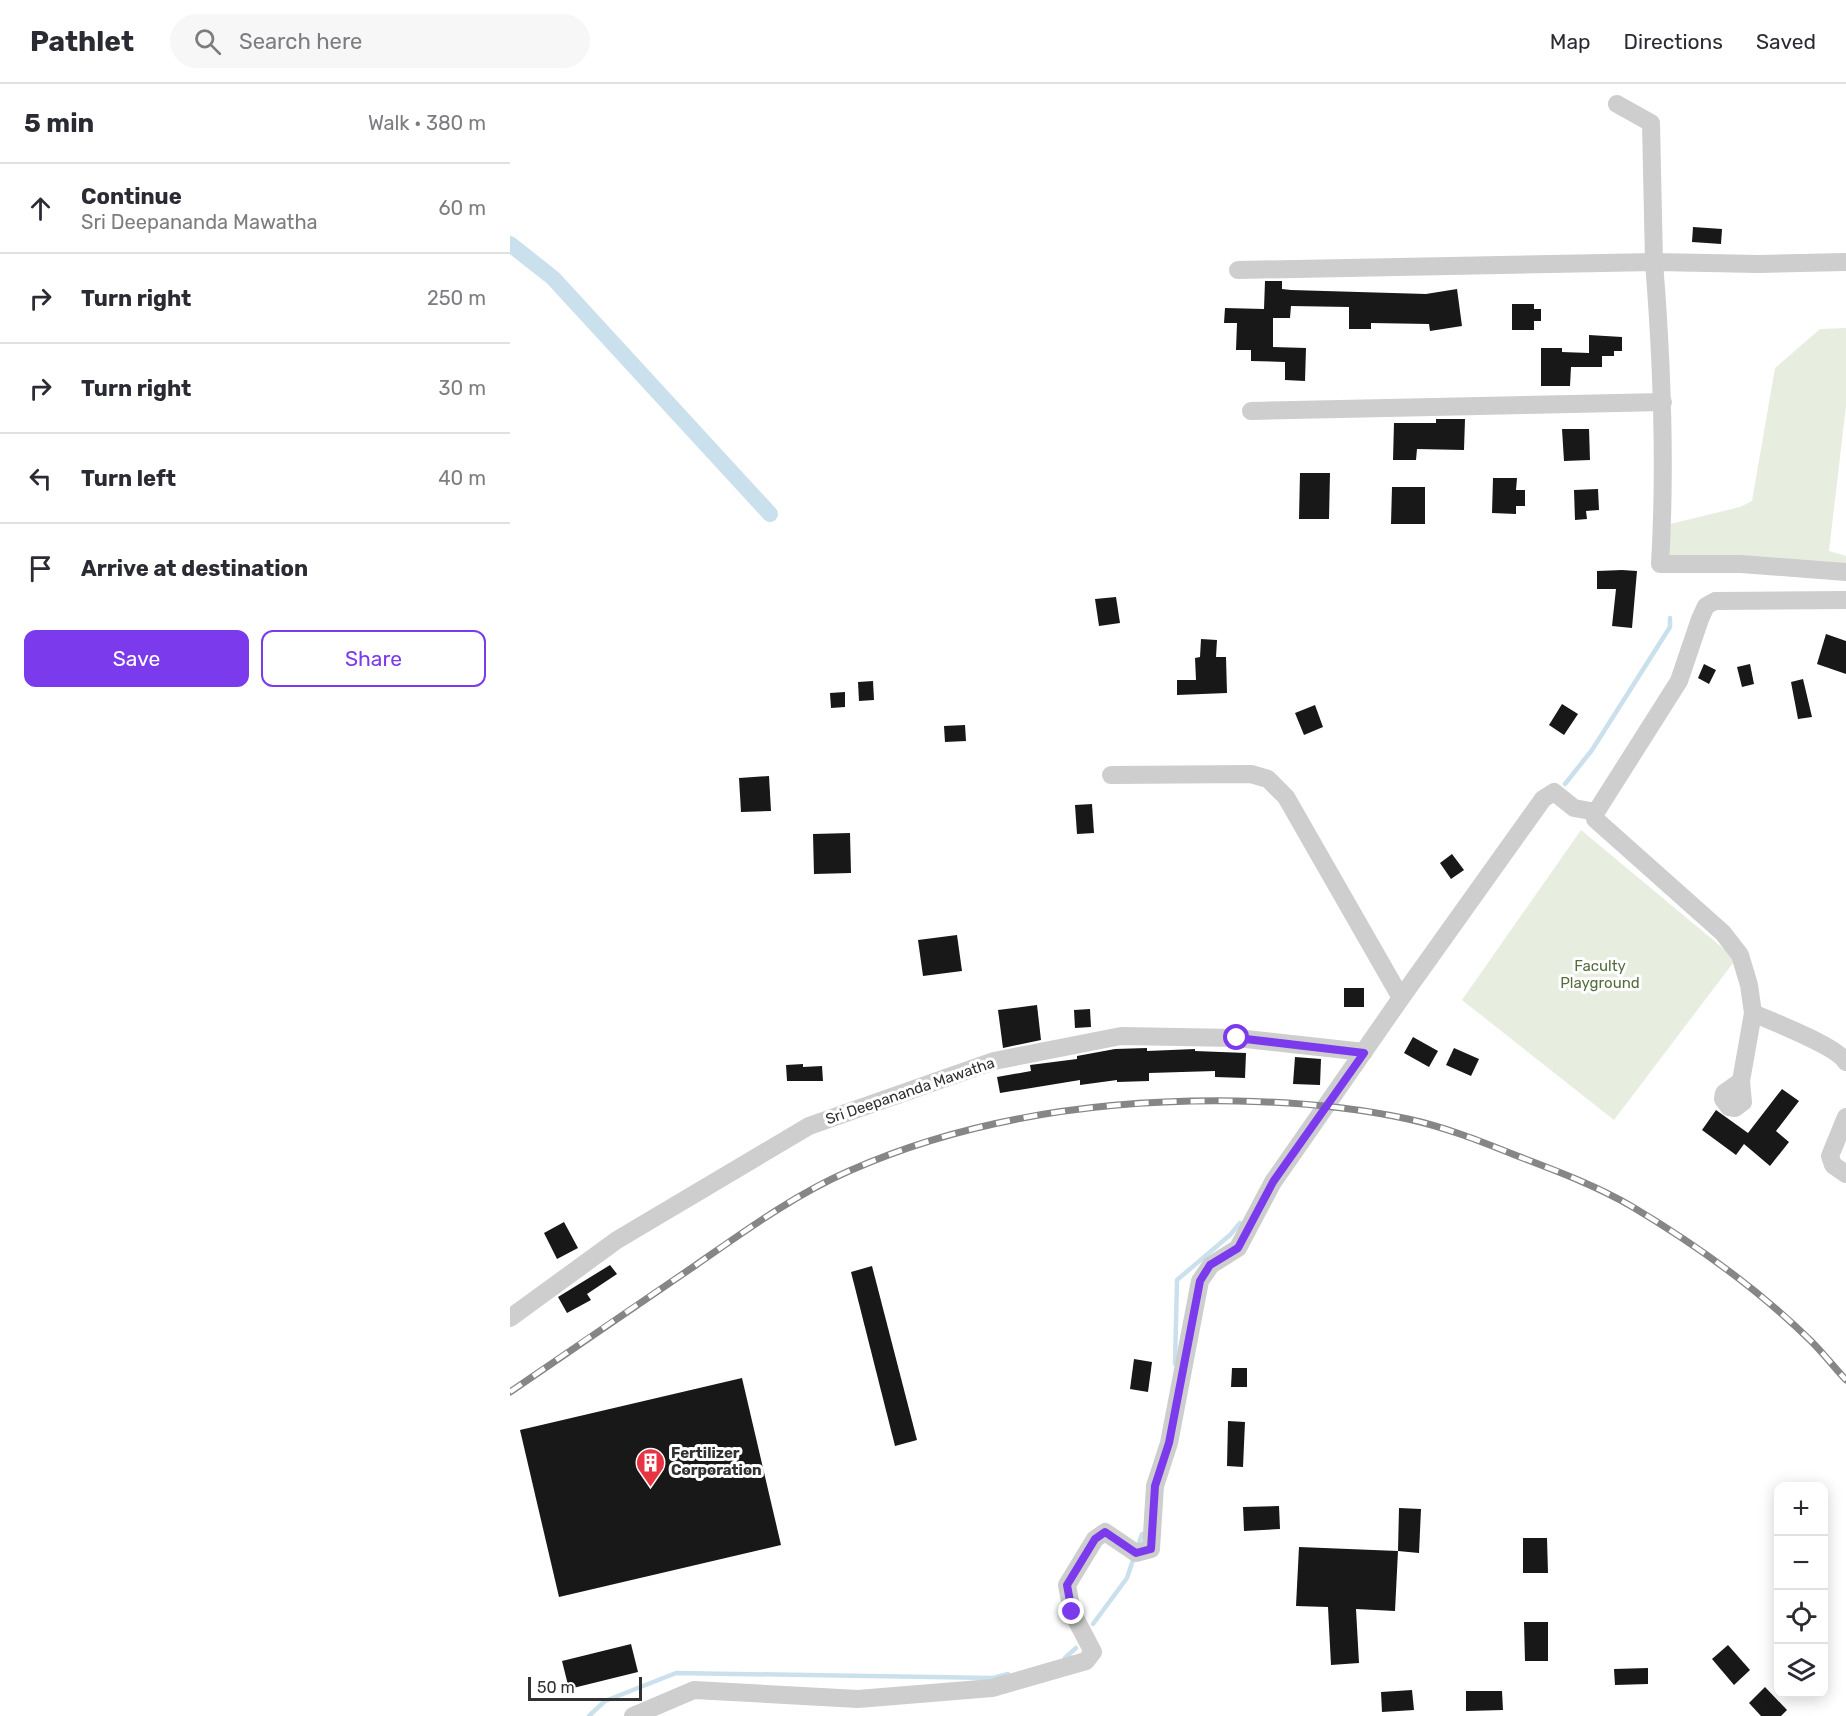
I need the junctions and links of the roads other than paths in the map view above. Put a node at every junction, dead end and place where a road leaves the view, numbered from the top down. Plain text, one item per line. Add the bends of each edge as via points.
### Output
1 (1617, 104) dead end
2 (1654, 262) junction
3 (1846, 262) edge
4 (1238, 270) dead end
5 (1663, 402) junction
6 (1251, 411) dead end
7 (1846, 572) edge
8 (1846, 600) edge
9 (1111, 775) dead end
10 (1596, 812) junction
11 (1401, 998) junction
12 (1754, 1013) junction
13 (1364, 1053) junction
14 (1846, 1062) edge
15 (1741, 1081) dead end
16 (1846, 1117) edge
17 (1846, 1174) edge
18 (510, 1318) edge
19 (633, 1716) edge

1 - 2 street via 1651,123
2 - 3 street
2 - 4 street
2 - 5 street
5 - 6 street
5 - 7 street via 1660,564 1741,564
8 - 10 street via 1715,601 1706,606 1679,681
9 - 11 street via 1251,774 1268,779 1286,797
10 - 11 street via 1574,808 1554,792 1543,799
10 - 12 street via 1595,819 1723,933 1740,955
11 - 13 street
12 - 14 street via 1843,1056
12 - 15 street
13 - 18 street, Sri Deepananda Mawatha via 1237,1038 1121,1036 994,1061 809,1126 617,1240
13 - 19 street via 1273,1182 1238,1248 1210,1265 1200,1281 1169,1443 1155,1486 1151,1549 1131,1550 1105,1532 1095,1539 1067,1585 1072,1612 1093,1652 1086,1661 992,1688 858,1699 694,1690
16 - 17 street via 1830,1156 1833,1165

